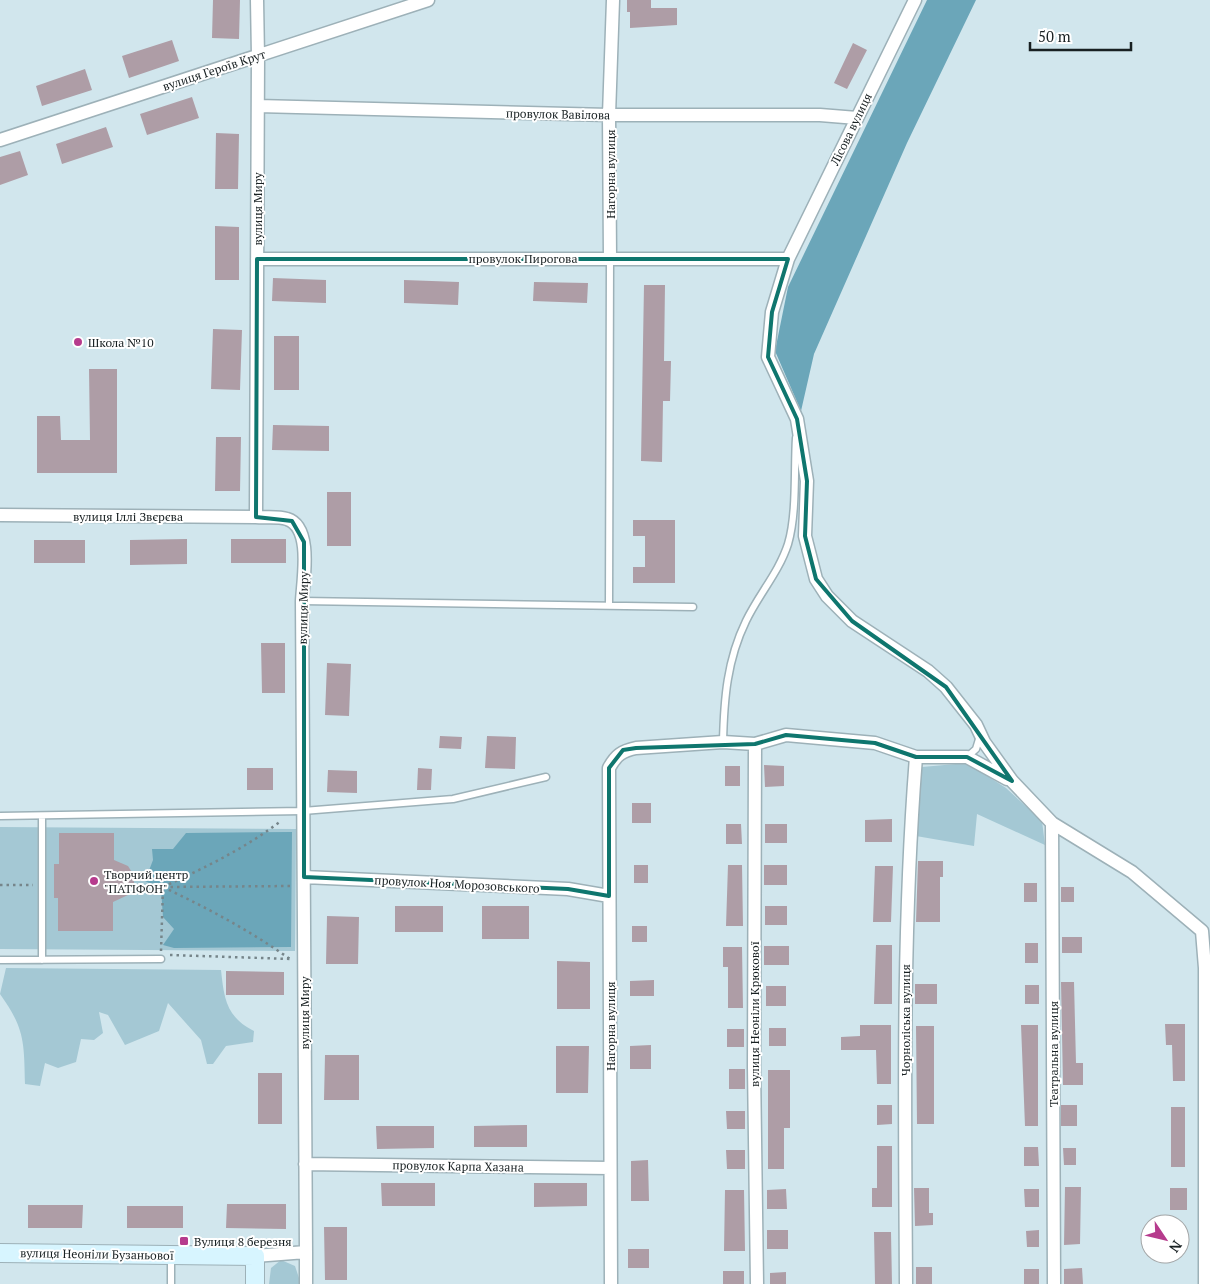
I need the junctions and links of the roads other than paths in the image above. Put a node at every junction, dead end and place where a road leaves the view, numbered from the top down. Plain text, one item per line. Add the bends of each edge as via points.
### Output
1 (257, 0) edge
2 (428, 0) edge
3 (613, 0) edge
4 (915, 0) edge
5 (258, 56) junction
6 (258, 106) junction
7 (609, 115) junction
8 (857, 118) junction
9 (0, 140) edge
10 (257, 258) junction
11 (610, 258) junction
12 (788, 259) junction
13 (797, 419) junction
14 (0, 515) edge
15 (256, 517) junction
16 (302, 600) junction
17 (609, 604) junction
18 (693, 606) dead end
19 (979, 733) junction
20 (723, 742) junction
21 (755, 744) junction
22 (916, 757) junction
23 (967, 757) junction
24 (546, 777) dead end
25 (1012, 781) junction
26 (298, 811) junction
27 (0, 816) edge
28 (42, 816) junction
29 (1052, 823) junction
30 (304, 881) junction
31 (609, 896) junction
32 (0, 960) edge
33 (42, 960) junction
34 (161, 960) road end
35 (305, 1164) junction
36 (610, 1168) junction
37 (306, 1252) junction
38 (0, 1253) edge
39 (171, 1255) junction
40 (255, 1256) junction
41 (171, 1284) edge
42 (255, 1284) edge
43 (306, 1284) edge
44 (611, 1284) edge
45 (757, 1284) edge
46 (906, 1284) edge
47 (1054, 1284) edge
48 (1205, 1284) edge

1 - 5 street, вулиця Миру
2 - 5 street, вулиця Героїв Крут
3 - 7 street, Нагорна вулиця
4 - 8 street, Лісова вулиця
5 - 6 street, вулиця Миру
5 - 9 street, вулиця Героїв Крут
6 - 7 street, провулок Вавілова
6 - 10 street, вулиця Миру
7 - 8 street, провулок Вавілова via 820,115
7 - 11 street, Нагорна вулиця
8 - 12 street, Лісова вулиця
10 - 11 street, провулок Пирогова
10 - 15 street, вулиця Миру
11 - 12 street, провулок Пирогова
11 - 17 lane
12 - 13 street, Лісова вулиця via 772,312 768,357
13 - 19 street, Лісова вулиця via 807,482 805,536 816,579 827,596 852,621 928,671 946,687 964,707
13 - 20 lane via 788,542 747,619 731,660 724,694
14 - 15 street, вулиця Іллі Звєрєва
15 - 16 street, вулиця Миру via 286,519 300,530 304,542
16 - 17 lane
16 - 26 street, вулиця Миру
17 - 18 lane
19 - 23 lane via 976,749
19 - 25 street, Лісова вулиця
20 - 21 street
20 - 31 street, Нагорна вулиця via 623,750 614,758 609,768
21 - 22 street via 786,735 875,743
21 - 45 street, вулиця Неоніли Крюкової
22 - 23 street
22 - 46 street, Чорноліська вулиця via 904,973
23 - 25 street
24 - 26 lane via 453,799
25 - 29 street
26 - 28 lane
26 - 30 street, вулиця Миру
27 - 28 lane
28 - 33 lane
29 - 47 street, Театральна вулиця
29 - 48 street via 1132,872 1202,931 1205,968
30 - 31 street, провулок Ноя Морозовського via 568,889
30 - 35 street, вулиця Миру
31 - 36 street, Нагорна вулиця
32 - 33 lane
33 - 34 lane
35 - 36 street, провулок Карпа Хазана
35 - 37 street, вулиця Миру
36 - 44 street, Нагорна вулиця
37 - 40 street
37 - 43 street, вулиця Миру
38 - 39 street, вулиця Неоніли Бузаньової
39 - 40 street, вулиця Неоніли Бузаньової
39 - 41 lane
40 - 42 street

